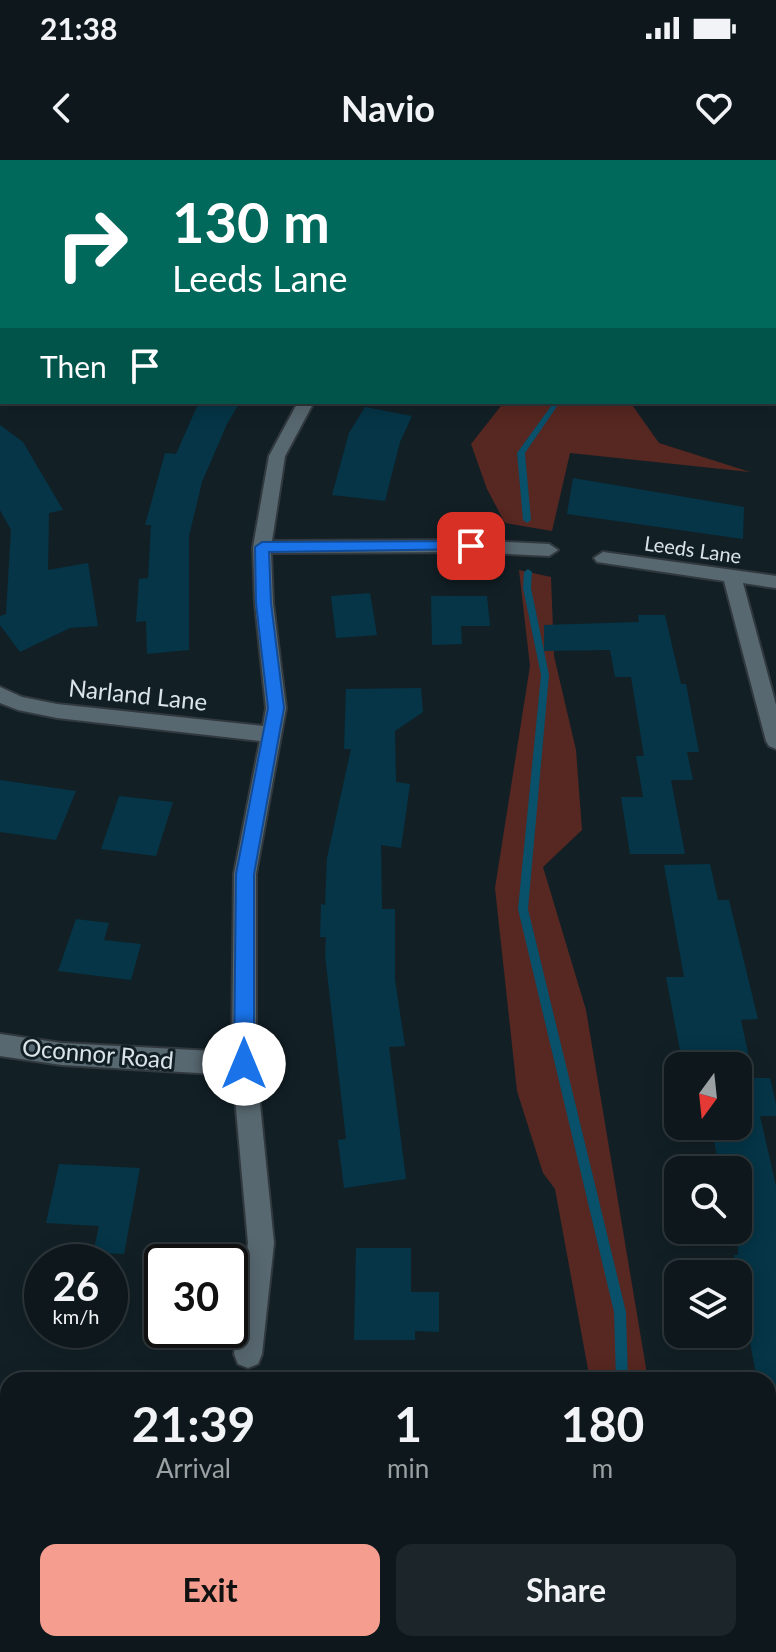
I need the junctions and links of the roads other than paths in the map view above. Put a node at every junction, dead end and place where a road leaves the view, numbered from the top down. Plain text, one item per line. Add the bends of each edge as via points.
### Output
1 (305, 404) edge
2 (262, 547) junction
3 (549, 550) dead end
4 (603, 558) dead end
5 (732, 577) junction
6 (776, 582) edge
7 (0, 694) edge
8 (272, 735) junction
9 (776, 741) edge
10 (0, 1045) edge
11 (244, 1064) junction
12 (248, 1354) dead end

1 - 2 street via 277,456
2 - 3 street
2 - 8 street via 274,686
4 - 5 street, Leeds Lane
5 - 6 street, Leeds Lane
5 - 9 street
7 - 8 street, Narland Lane via 57,711
8 - 11 street via 245,874
10 - 11 street, Oconnor Road via 62,1054
11 - 12 street via 261,1243

